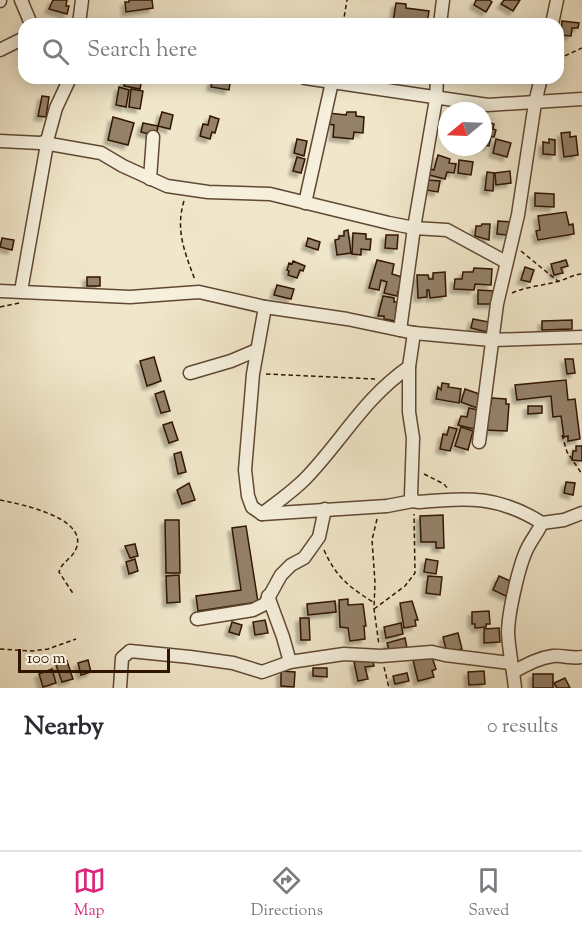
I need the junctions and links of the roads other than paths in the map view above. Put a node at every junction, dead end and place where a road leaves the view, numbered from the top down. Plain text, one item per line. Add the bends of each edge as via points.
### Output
1 (21, 0) edge
2 (82, 0) edge
3 (443, 0) edge
4 (557, 0) edge
5 (28, 18) edge
6 (80, 18) edge
7 (441, 18) edge
8 (553, 18) edge
9 (18, 41) edge
10 (0, 50) edge
11 (67, 84) edge
12 (332, 84) edge
13 (344, 84) edge
14 (437, 84) edge
15 (540, 84) edge
16 (436, 99) junction
17 (582, 99) edge
18 (535, 103) junction
19 (153, 137) dead end
20 (0, 141) edge
21 (45, 143) junction
22 (150, 179) junction
23 (305, 202) junction
24 (414, 228) junction
25 (506, 262) junction
26 (0, 291) edge
27 (21, 291) junction
28 (265, 308) junction
29 (400, 330) junction
30 (414, 333) junction
31 (582, 337) edge
32 (491, 340) junction
33 (257, 350) junction
34 (409, 368) junction
35 (190, 373) dead end
36 (478, 442) dead end
37 (413, 501) junction
38 (325, 509) junction
39 (582, 513) edge
40 (262, 514) junction
41 (542, 524) junction
42 (268, 596) junction
43 (197, 619) dead end
44 (582, 657) edge
45 (290, 662) junction
46 (512, 668) junction
47 (120, 688) edge
48 (515, 688) edge

1 - 5 street
2 - 6 street
3 - 7 street
4 - 8 street
9 - 10 street
11 - 21 street
12 - 23 street
13 - 16 street
14 - 16 street
15 - 18 street
16 - 18 street via 488,105
16 - 24 street
17 - 18 street
18 - 25 street via 518,215
19 - 22 street
20 - 21 street
21 - 22 street via 100,153
21 - 27 street
22 - 23 street via 187,190 270,194
23 - 24 street
24 - 25 street via 447,230
24 - 29 street
25 - 32 street
26 - 27 street
27 - 28 street via 130,297 199,292
28 - 29 street
28 - 33 street
29 - 30 street
30 - 32 street
30 - 34 street
31 - 32 street
32 - 36 street
33 - 35 street
33 - 40 street via 245,470 252,507
34 - 37 street
34 - 40 street via 389,381 355,417 304,480
37 - 38 street
37 - 41 street via 484,500 523,511
38 - 40 street
38 - 42 street via 319,537 304,558 281,574
39 - 41 street
41 - 46 street via 528,547 518,577 508,630
42 - 43 street via 265,604 253,610
42 - 45 street
44 - 46 street via 554,656
45 - 46 street via 344,654 432,652
45 - 47 street via 262,672 233,663 130,651 122,658
46 - 48 street

